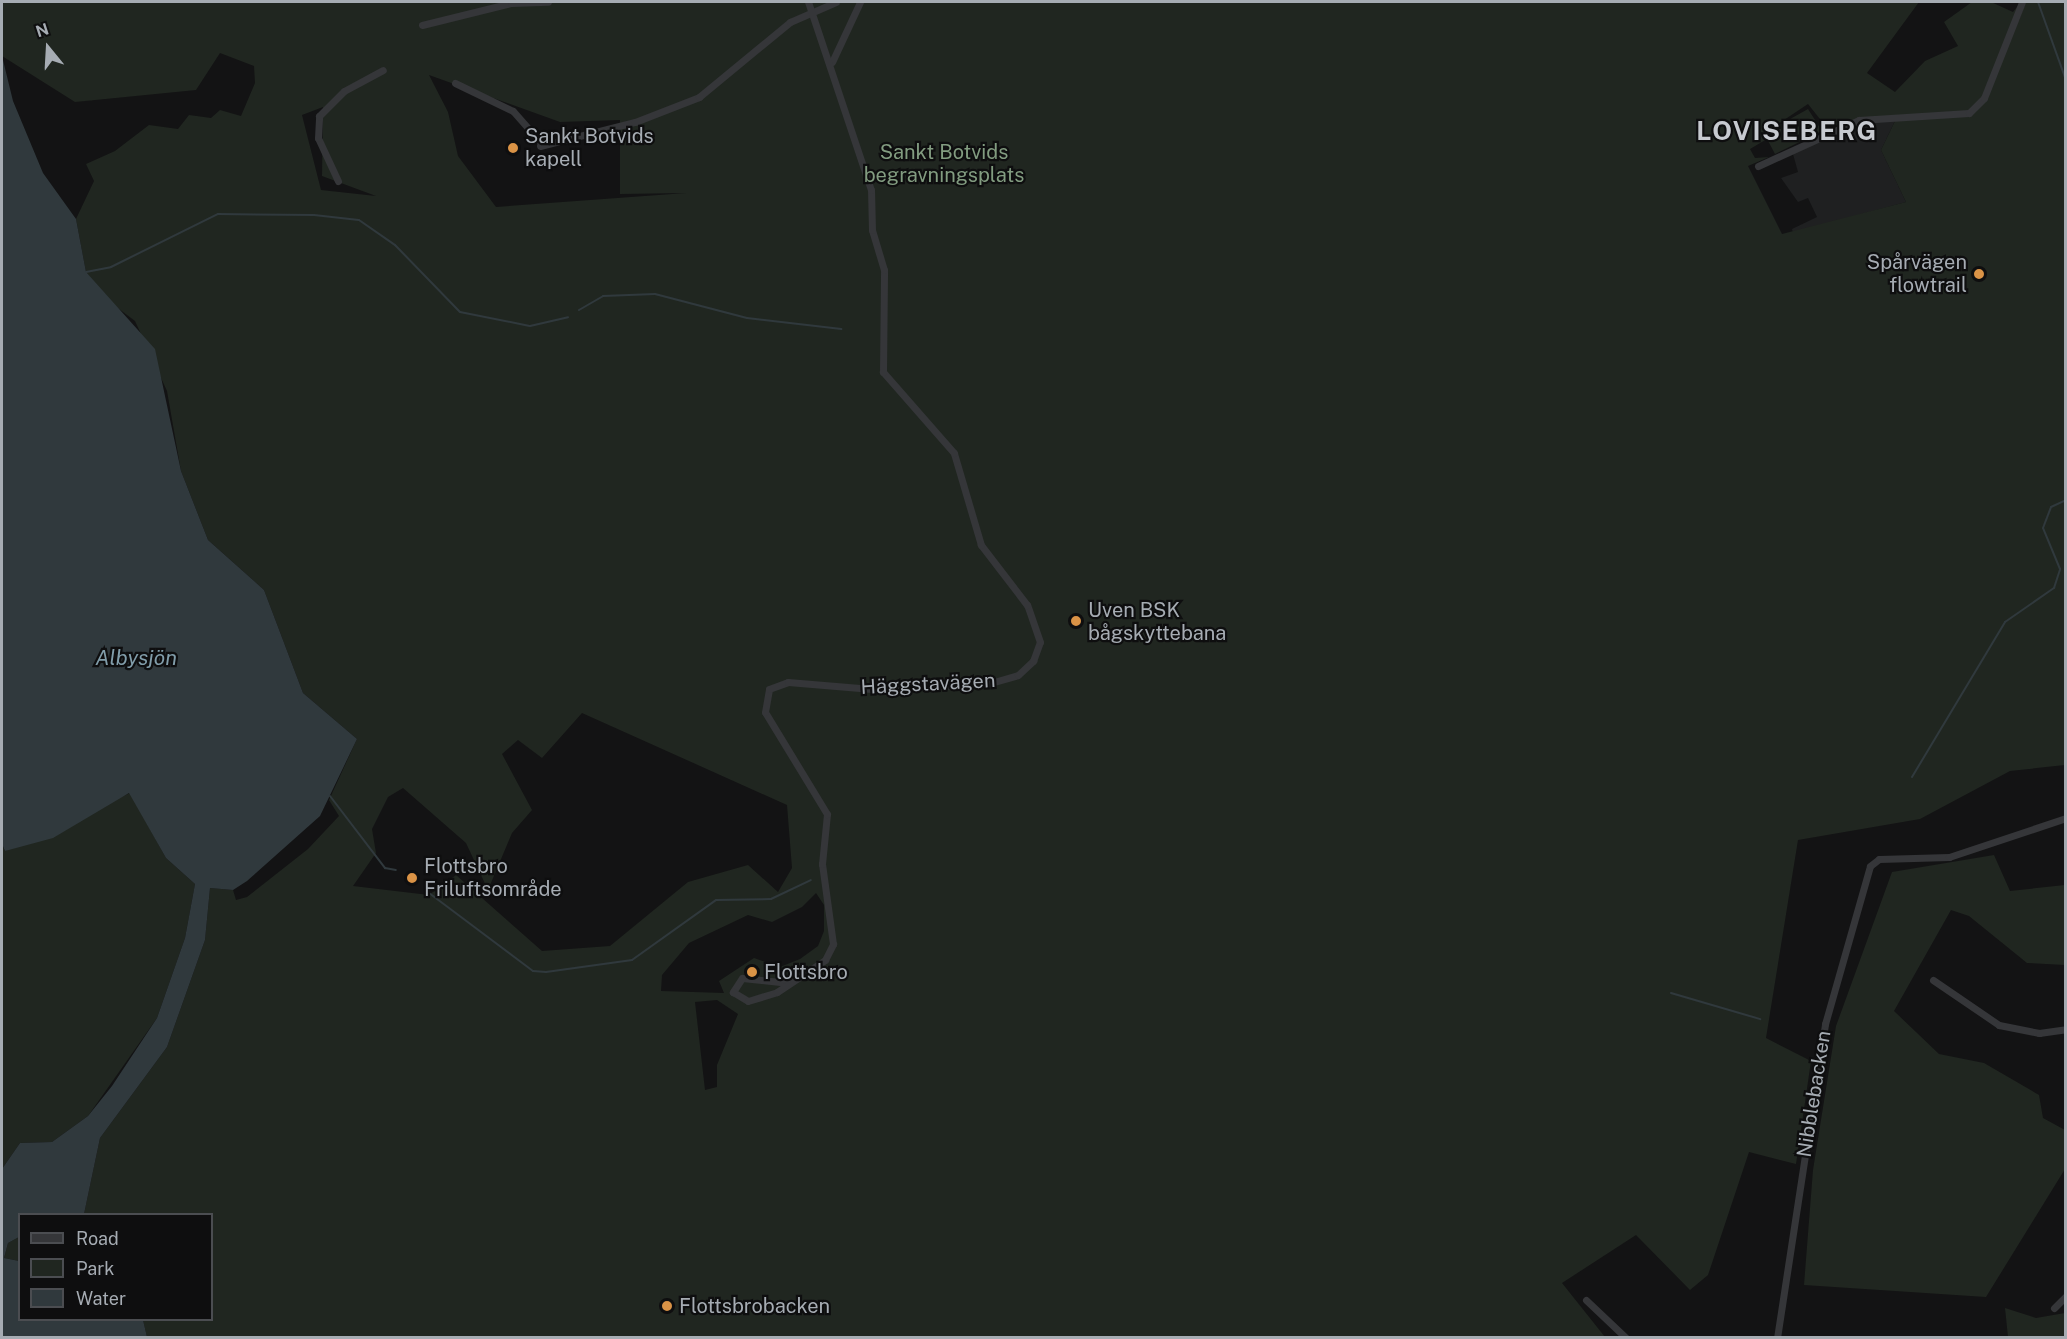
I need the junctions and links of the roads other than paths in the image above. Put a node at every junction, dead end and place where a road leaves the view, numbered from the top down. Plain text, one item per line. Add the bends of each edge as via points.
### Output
1 (548, 2) edge
2 (808, 2) edge
3 (836, 2) edge
4 (860, 2) edge
5 (2022, 2) edge
6 (813, 10) junction
7 (422, 24) dead end
8 (832, 62) junction
9 (383, 70) dead end
10 (455, 83) dead end
11 (1758, 166) dead end
12 (338, 181) dead end
13 (2066, 818) edge
14 (1933, 980) dead end
15 (789, 983) junction
16 (2066, 1029) edge
17 (2066, 1296) edge
18 (1586, 1300) dead end
19 (2054, 1308) dead end
20 (1626, 1338) edge
21 (1777, 1338) edge

1 - 7 street via 512,3
2 - 6 street, Häggstavägen
3 - 6 street
4 - 8 street
5 - 11 street via 1984,98 1969,113 1860,120
6 - 8 street, Häggstavägen
6 - 10 street via 790,22 699,97 635,122 541,145 513,111
8 - 15 street, Häggstavägen via 871,190 872,230 884,270 883,372 954,453 981,545 1027,605 1040,642 1033,661 1018,675 987,684 872,689 775,684 765,697 765,712 827,814 822,864 833,944 825,960
9 - 12 street via 344,91 320,116 318,138
13 - 21 street, Nibblebacken via 1949,857 1879,859 1870,866 1825,1024
14 - 16 street via 2000,1024 2038,1033
15 - 15 street via 742,978 733,992 748,1001
17 - 19 street
18 - 20 street

